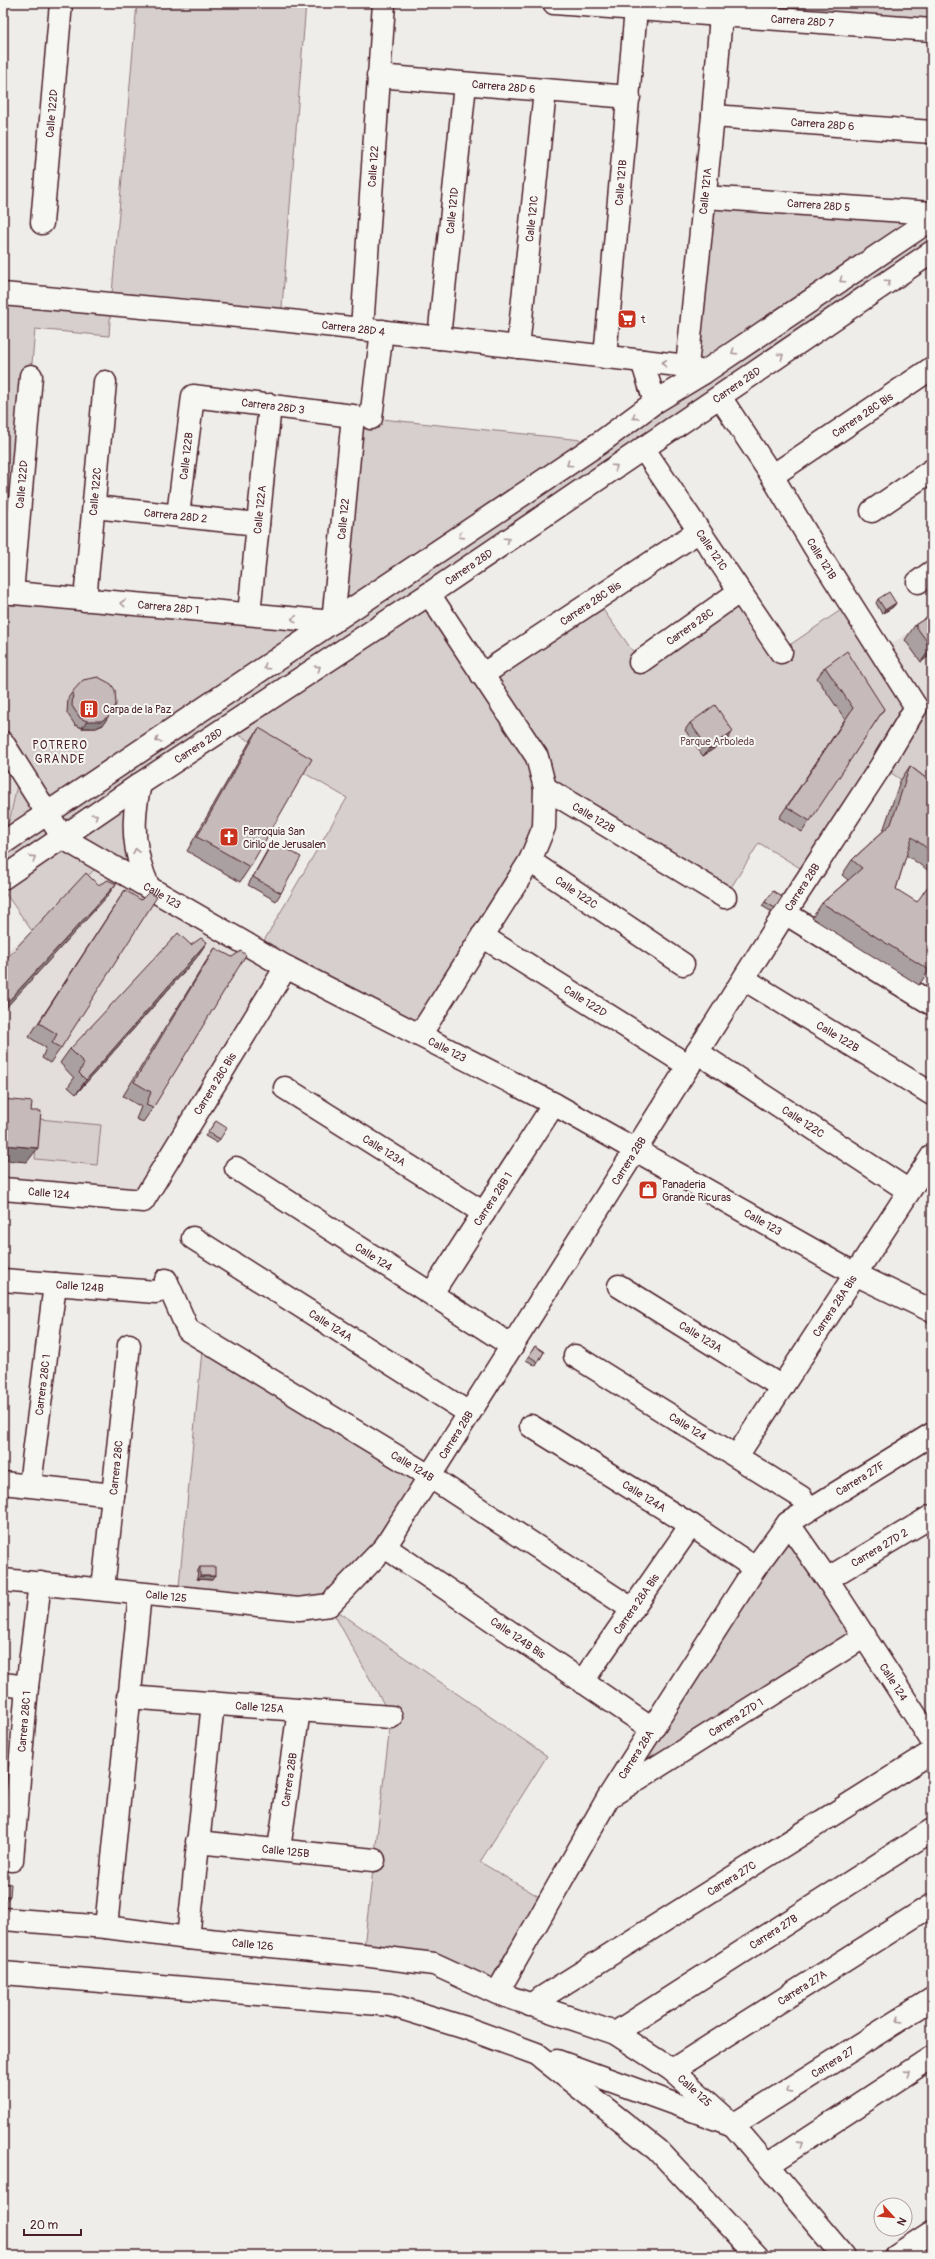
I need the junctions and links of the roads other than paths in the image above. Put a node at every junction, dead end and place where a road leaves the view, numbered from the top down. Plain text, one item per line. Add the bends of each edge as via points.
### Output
1 (61, 3) edge
2 (384, 3) edge
3 (554, 3) edge
4 (636, 9) junction
5 (721, 15) junction
6 (932, 30) edge
7 (378, 76) junction
8 (465, 84) junction
9 (545, 91) junction
10 (629, 97) junction
11 (713, 116) junction
12 (932, 132) edge
13 (705, 196) junction
14 (932, 213) edge
15 (932, 219) edge
16 (42, 223) dead end
17 (932, 252) edge
18 (3, 294) edge
19 (372, 330) junction
20 (439, 338) junction
21 (518, 347) junction
22 (605, 357) junction
23 (642, 361) junction
24 (932, 368) edge
25 (695, 370) junction
26 (30, 376) dead end
27 (105, 382) dead end
28 (193, 396) joint
29 (720, 397) junction
30 (656, 402) junction
31 (270, 405) junction
32 (362, 417) junction
33 (643, 448) junction
34 (932, 470) edge
35 (772, 476) junction
36 (94, 507) junction
37 (872, 511) dead end
38 (178, 515) junction
39 (258, 524) junction
40 (699, 531) junction
41 (740, 591) junction
42 (7, 593) edge
43 (429, 594) junction
44 (85, 600) junction
45 (249, 614) junction
46 (333, 622) junction
47 (781, 652) dead end
48 (640, 662) dead end
49 (482, 675) junction
50 (924, 707) edge
51 (3, 743) edge
52 (140, 784) junction
53 (545, 788) junction
54 (48, 814) junction
55 (63, 838) junction
56 (3, 843) edge
57 (530, 861) junction
58 (3, 878) edge
59 (149, 888) junction
60 (725, 897) dead end
61 (785, 913) junction
62 (482, 936) junction
63 (683, 964) dead end
64 (286, 967) junction
65 (744, 979) junction
66 (932, 1004) edge
67 (420, 1035) junction
68 (693, 1059) junction
69 (285, 1088) dead end
70 (932, 1094) edge
71 (554, 1104) junction
72 (635, 1151) junction
73 (932, 1156) edge
74 (236, 1168) dead end
75 (3, 1189) edge
76 (909, 1191) junction
77 (143, 1201) joint
78 (484, 1213) junction
79 (193, 1238) dead end
80 (855, 1274) junction
81 (3, 1280) edge
82 (54, 1284) junction
83 (619, 1286) dead end
84 (432, 1293) junction
85 (932, 1311) edge
86 (128, 1345) dead end
87 (512, 1346) junction
88 (575, 1356) dead end
89 (782, 1388) junction
90 (469, 1413) junction
91 (531, 1426) dead end
92 (932, 1434) edge
93 (737, 1456) junction
94 (429, 1476) junction
95 (3, 1483) edge
96 (30, 1485) junction
97 (113, 1495) junction
98 (801, 1497) dead end
99 (932, 1516) edge
100 (788, 1523) junction
101 (691, 1525) junction
102 (385, 1547) junction
103 (755, 1568) junction
104 (827, 1579) junction
105 (3, 1580) edge
106 (40, 1583) junction
107 (103, 1590) junction
108 (140, 1594) junction
109 (329, 1605) joint
110 (632, 1609) junction
111 (865, 1636) junction
112 (582, 1682) junction
113 (3, 1684) edge
114 (27, 1687) junction
115 (128, 1697) junction
116 (213, 1703) junction
117 (299, 1710) junction
118 (391, 1717) dead end
119 (652, 1729) junction
120 (932, 1741) edge
121 (932, 1752) edge
122 (608, 1798) junction
123 (932, 1830) edge
124 (197, 1842) junction
125 (279, 1849) junction
126 (12, 1860) dead end
127 (374, 1860) dead end
128 (932, 1905) edge
129 (3, 1919) edge
130 (106, 1926) junction
131 (188, 1938) junction
132 (3, 1973) edge
133 (497, 1993) junction
134 (932, 1999) edge
135 (530, 2005) junction
136 (615, 2033) junction
137 (537, 2054) junction
138 (932, 2057) edge
139 (672, 2070) junction
140 (733, 2125) junction
141 (767, 2165) junction
142 (932, 2232) edge
143 (757, 2256) edge
144 (844, 2256) edge
145 (895, 2256) edge

1 - 16 street, Calle 122D
2 - 7 street, Calle 122
3 - 4 street, Carrera 28D 7
4 - 5 street, Carrera 28D 7
4 - 10 street, Calle 121B
5 - 6 street, Carrera 28D 7
5 - 11 street, Calle 121A
7 - 8 street, Carrera 28D 6
7 - 19 street, Calle 122
8 - 9 street, Carrera 28D 6
8 - 20 street, Calle 121D
9 - 10 street, Carrera 28D 6
9 - 21 street, Calle 121C
10 - 22 street, Calle 121B
11 - 12 street, Carrera 28D 6
11 - 13 street, Calle 121A
13 - 14 street, Carrera 28D 5
13 - 25 street, Calle 121A
15 -> 25 street
29 -> 17 street, Carrera 28D
18 - 19 street, Carrera 28D 4
19 - 20 street, Carrera 28D 4
19 - 32 street, Calle 122
20 - 21 street, Carrera 28D 4
21 - 22 street, Carrera 28D 4
22 - 23 street, Carrera 28D 4
25 -> 23 street, Carrera 28D 4
23 - 30 street
24 - 35 street, Carrera 28C Bis
25 - 30 street
26 - 42 street, Calle 122D
27 - 36 street, Calle 122C
28 - 31 street, Carrera 28D 3
28 - 38 street, Calle 122B
29 - 33 street, Carrera 28D
29 - 35 street, Calle 121B
30 -> 46 street via 601,442
31 - 32 street, Carrera 28D 3
31 - 39 street, Calle 122A
32 - 46 street, Calle 122
33 - 40 street, Calle 121C
43 -> 33 street, Carrera 28D
34 - 37 street
35 - 50 street, Calle 121B via 815,548
36 - 38 street, Carrera 28D 2
36 - 44 street, Calle 122C
38 - 39 street, Carrera 28D 2
39 - 45 street, Calle 122A
40 - 41 street, Calle 121C
40 - 49 street, Carrera 28C Bis
41 - 47 street, Calle 121C
41 - 48 street, Carrera 28C
42 - 44 street, Carrera 28D 1
43 - 49 street
52 -> 43 street, Carrera 28D
45 -> 44 street, Carrera 28D 1
46 -> 45 street, Carrera 28D 1
46 -> 54 street
49 - 53 street via 537,757
50 - 61 street, Carrera 28B via 881,766
51 - 54 street, Calle 123
55 -> 52 street, Carrera 28D
59 -> 52 street via 141,868 135,840 135,805
53 - 57 street via 544,827
53 - 60 street, Calle 122B
54 - 55 street, Calle 123
54 - 56 street
58 -> 55 street, Carrera 28D
55 - 59 street, Calle 123
57 - 62 street
57 - 63 street, Calle 122C
59 - 64 street, Calle 123
61 - 65 street, Carrera 28B
61 - 66 street
62 - 67 street
62 - 68 street, Calle 122D
64 - 67 street, Calle 123
64 - 77 street, Carrera 28C Bis
65 - 68 street, Carrera 28B
65 - 70 street, Calle 122B
67 - 71 street, Calle 123
68 - 72 street, Carrera 28B
68 - 76 street, Calle 122C
69 - 78 street, Calle 123A
71 - 72 street, Calle 123
71 - 78 street, Carrera 28B 1
72 - 80 street, Calle 123
72 - 87 street, Carrera 28B
73 - 76 street, Carrera 28A Bis
74 - 84 street, Calle 124
75 - 77 street, Calle 124
76 - 80 street, Carrera 28A Bis
78 - 84 street, Carrera 28B 1
79 - 90 street, Calle 124A
80 - 85 street, Calle 123
80 - 89 street, Carrera 28A Bis
81 - 82 street, Calle 124B
82 - 94 street, Calle 124B via 161,1286 188,1330
82 - 96 street, Carrera 28C 1
83 - 89 street, Calle 123A
84 - 87 street, Calle 124
86 - 97 street, Carrera 28C
87 - 90 street, Carrera 28B
88 - 93 street, Calle 124
89 - 93 street, Carrera 28A Bis
90 - 94 street, Carrera 28B
91 - 101 street, Calle 124A
92 - 100 street, Carrera 27F
93 - 98 street, Calle 124
94 - 102 street, Carrera 28B
94 - 110 street, Calle 124B
95 - 96 street
96 - 97 street
97 - 107 street, Carrera 28C
99 - 104 street, Carrera 27D 2
100 - 103 street, Carrera 28A
100 - 104 street, Calle 124
101 - 103 street, Calle 124A
101 - 110 street, Carrera 28A Bis
102 - 109 street, Carrera 28B
102 - 112 street, Calle 124B Bis
103 - 119 street, Carrera 28A
104 - 111 street, Calle 124
105 - 106 street, Calle 125
106 - 107 street, Calle 125
106 - 114 street, Carrera 28C 1
107 - 108 street, Calle 125
108 - 109 street, Calle 125 via 299,1609
108 - 115 street
110 - 112 street, Carrera 28A Bis
111 - 120 street, Calle 124
111 - 122 street, Carrera 27D 1
112 - 119 street, Calle 124B Bis
113 - 114 street
114 - 126 street, Carrera 28C 1
115 - 116 street, Calle 125A
115 - 130 street
116 - 117 street, Calle 125A
116 - 124 street
117 - 118 street, Calle 125A
117 - 125 street, Carrera 28B
119 - 122 street, Carrera 28A
121 - 135 street, Carrera 27C
122 - 133 street, Carrera 28A
123 - 136 street, Carrera 27B
124 - 125 street, Calle 125B
124 - 131 street
125 - 127 street, Calle 125B
128 - 139 street, Carrera 27A
129 - 130 street, Calle 126
130 - 131 street, Calle 126
131 - 133 street, Calle 126 via 434,1964
132 - 137 street via 391,2005 466,2028
133 - 135 street, Calle 125
134 -> 140 street, Carrera 27
135 - 136 street, Calle 125
136 - 139 street, Calle 125
137 - 140 street
137 - 143 street via 658,2150
141 -> 138 street
139 - 140 street, Calle 125
140 - 141 street, Calle 125
141 - 144 street, Calle 125
142 - 145 street

